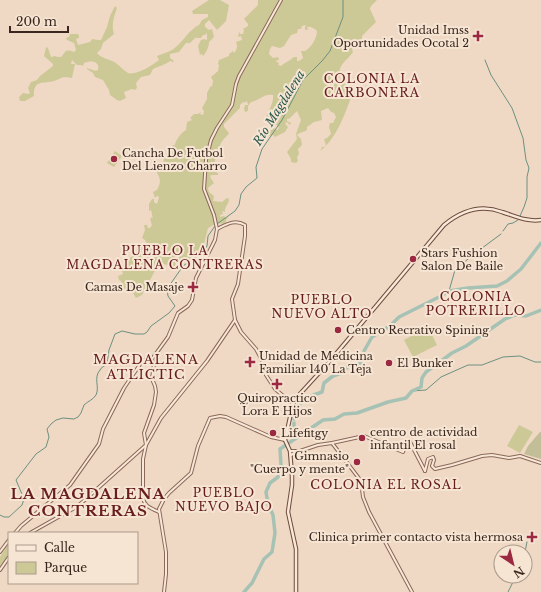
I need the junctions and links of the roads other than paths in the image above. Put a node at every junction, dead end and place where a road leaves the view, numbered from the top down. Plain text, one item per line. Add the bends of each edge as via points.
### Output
1 (281, 0) edge
2 (541, 220) edge
3 (217, 226) junction
4 (235, 320) junction
5 (152, 359) junction
6 (293, 404) junction
7 (285, 441) junction
8 (332, 443) junction
9 (146, 445) junction
10 (290, 451) junction
11 (296, 452) junction
12 (290, 456) junction
13 (541, 463) edge
14 (159, 512) junction
15 (15, 532) edge
16 (32, 532) edge
17 (8, 541) edge
18 (0, 552) edge
19 (8, 558) edge
20 (0, 570) edge
21 (164, 592) edge
22 (296, 592) edge
23 (412, 592) edge

1 - 3 street via 239,76 232,105 217,128 207,152 204,189
2 - 6 main road via 523,220 487,208 467,211 452,219 444,225
3 - 4 street via 237,222 246,228 238,284 232,297
3 - 5 street via 215,240 196,278 192,300 178,313 168,337
4 - 6 street via 241,332 256,349 266,375 275,389
4 - 9 street via 207,361 161,418
5 - 9 street via 152,378 156,392 144,433
5 - 15 street via 142,361 127,382 103,429 99,444 70,485
6 - 7 main road
7 - 10 main road
7 - 14 street via 226,417 210,418 198,446 192,473 166,497
8 - 11 street
8 - 13 street via 364,436 403,452 406,444 410,442 424,471 431,457 434,458 434,469 492,455 508,458 520,456
8 - 23 street via 361,481 362,497
9 - 14 street via 143,459 144,503
9 - 16 street via 78,506
10 - 11 street
10 - 12 main road
11 - 12 main road
12 - 22 main road via 292,485 288,512 296,549
14 - 21 street via 166,552
17 - 18 street
19 - 20 street

